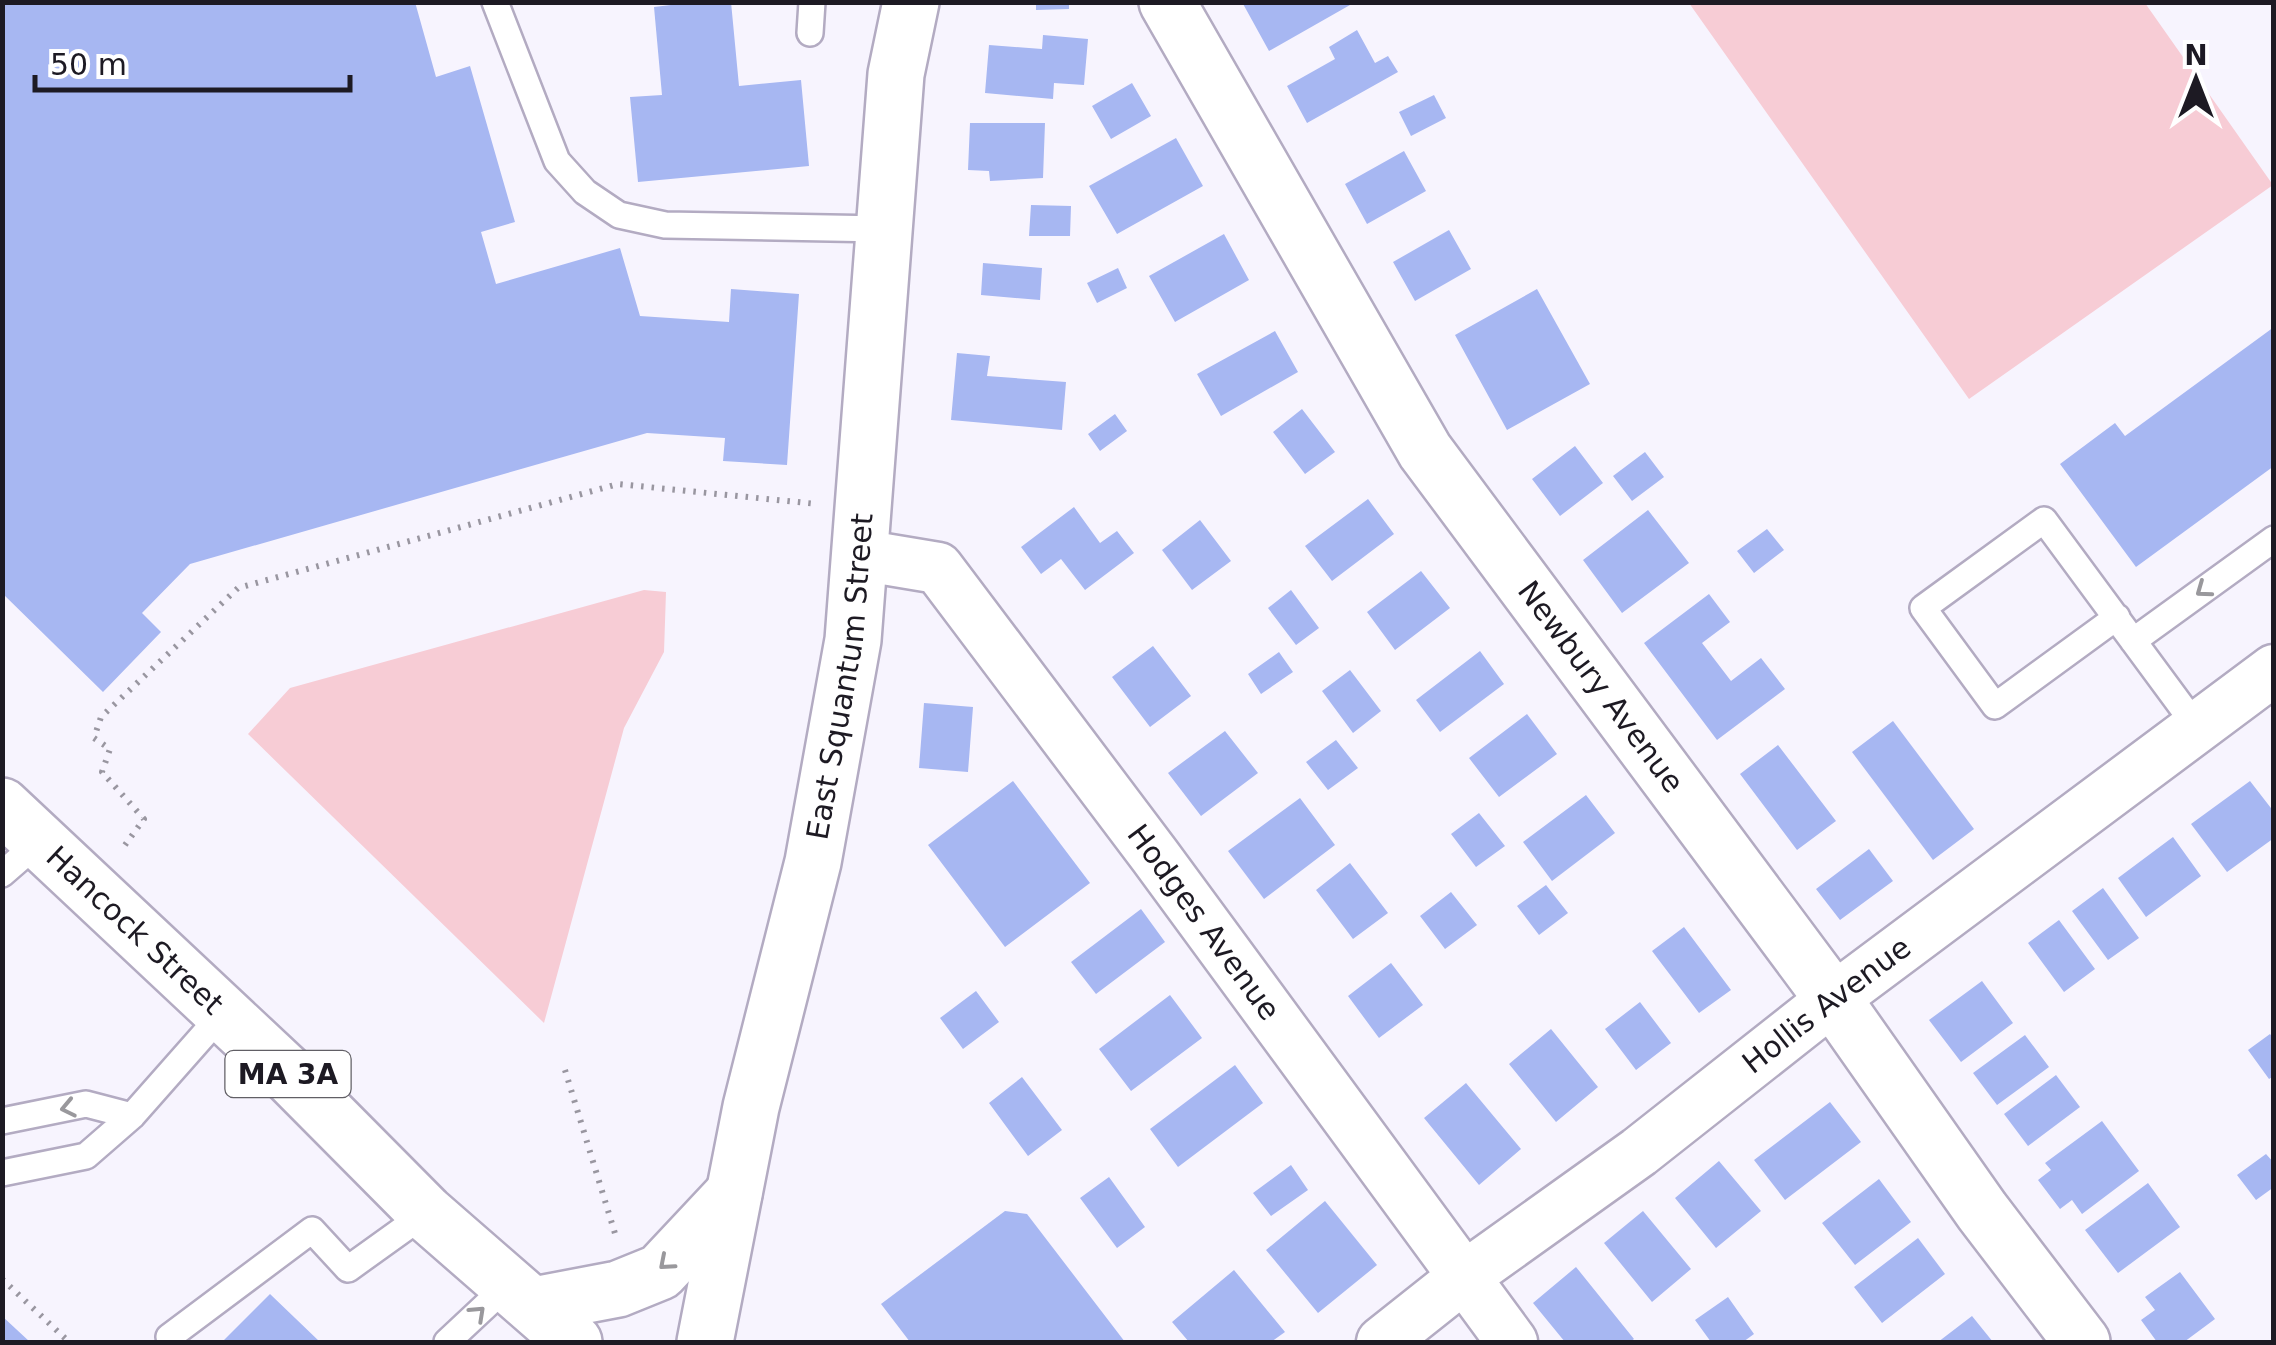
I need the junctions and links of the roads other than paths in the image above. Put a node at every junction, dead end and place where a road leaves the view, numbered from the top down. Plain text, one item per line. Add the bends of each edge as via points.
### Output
1 (495, 2) edge
2 (812, 2) edge
3 (911, 2) edge
4 (1166, 2) edge
5 (810, 33) dead end
6 (884, 230) junction
7 (2274, 539) edge
8 (860, 555) junction
9 (2117, 617) junction
10 (2133, 640) junction
11 (2265, 694) edge
12 (2196, 726) junction
13 (15, 840) edge
14 (1834, 999) junction
15 (224, 1013) junction
16 (2, 1100) edge
17 (132, 1116) junction
18 (12, 1120) edge
19 (2, 1173) edge
20 (734, 1193) junction
21 (426, 1213) junction
22 (1464, 1277) junction
23 (522, 1294) junction
24 (169, 1337) dead end
25 (447, 1342) edge
26 (574, 1342) edge
27 (705, 1342) edge
28 (1382, 1342) edge
29 (1512, 1342) edge
30 (2082, 1342) edge

1 - 6 lane via 557,161 619,215 665,224
2 - 5 lane
3 - 6 main road, East Squantum Street via 896,74
4 - 14 main road, Newbury Avenue via 1425,451
6 - 8 main road, East Squantum Street
7 -> 10 lane
8 - 20 main road, East Squantum Street via 853,640 813,862
8 - 22 street, Hodges Avenue via 938,568
9 - 9 lane via 2044,520 1923,608 1995,706
9 - 10 lane
10 - 12 lane
11 - 12 street, Hollis Avenue
12 - 14 street, Hollis Avenue
13 - 15 main road, Hancock Street / MA 3A
14 - 22 street, Hollis Avenue
14 - 30 main road, Newbury Avenue
15 - 17 lane
15 - 21 main road, Hancock Street / MA 3A
16 - 18 lane
17 -> 18 lane via 86,1104
17 - 19 lane via 86,1156
20 -> 23 main road via 660,1272 618,1289
20 - 27 main road, East Squantum Street
21 - 23 main road, Hancock Street / MA 3A
21 - 24 lane via 348,1269 312,1230
22 - 28 street, Hollis Avenue
22 - 29 street, Hodges Avenue
25 -> 23 lane
23 - 26 main road, Hancock Street / MA 3A

